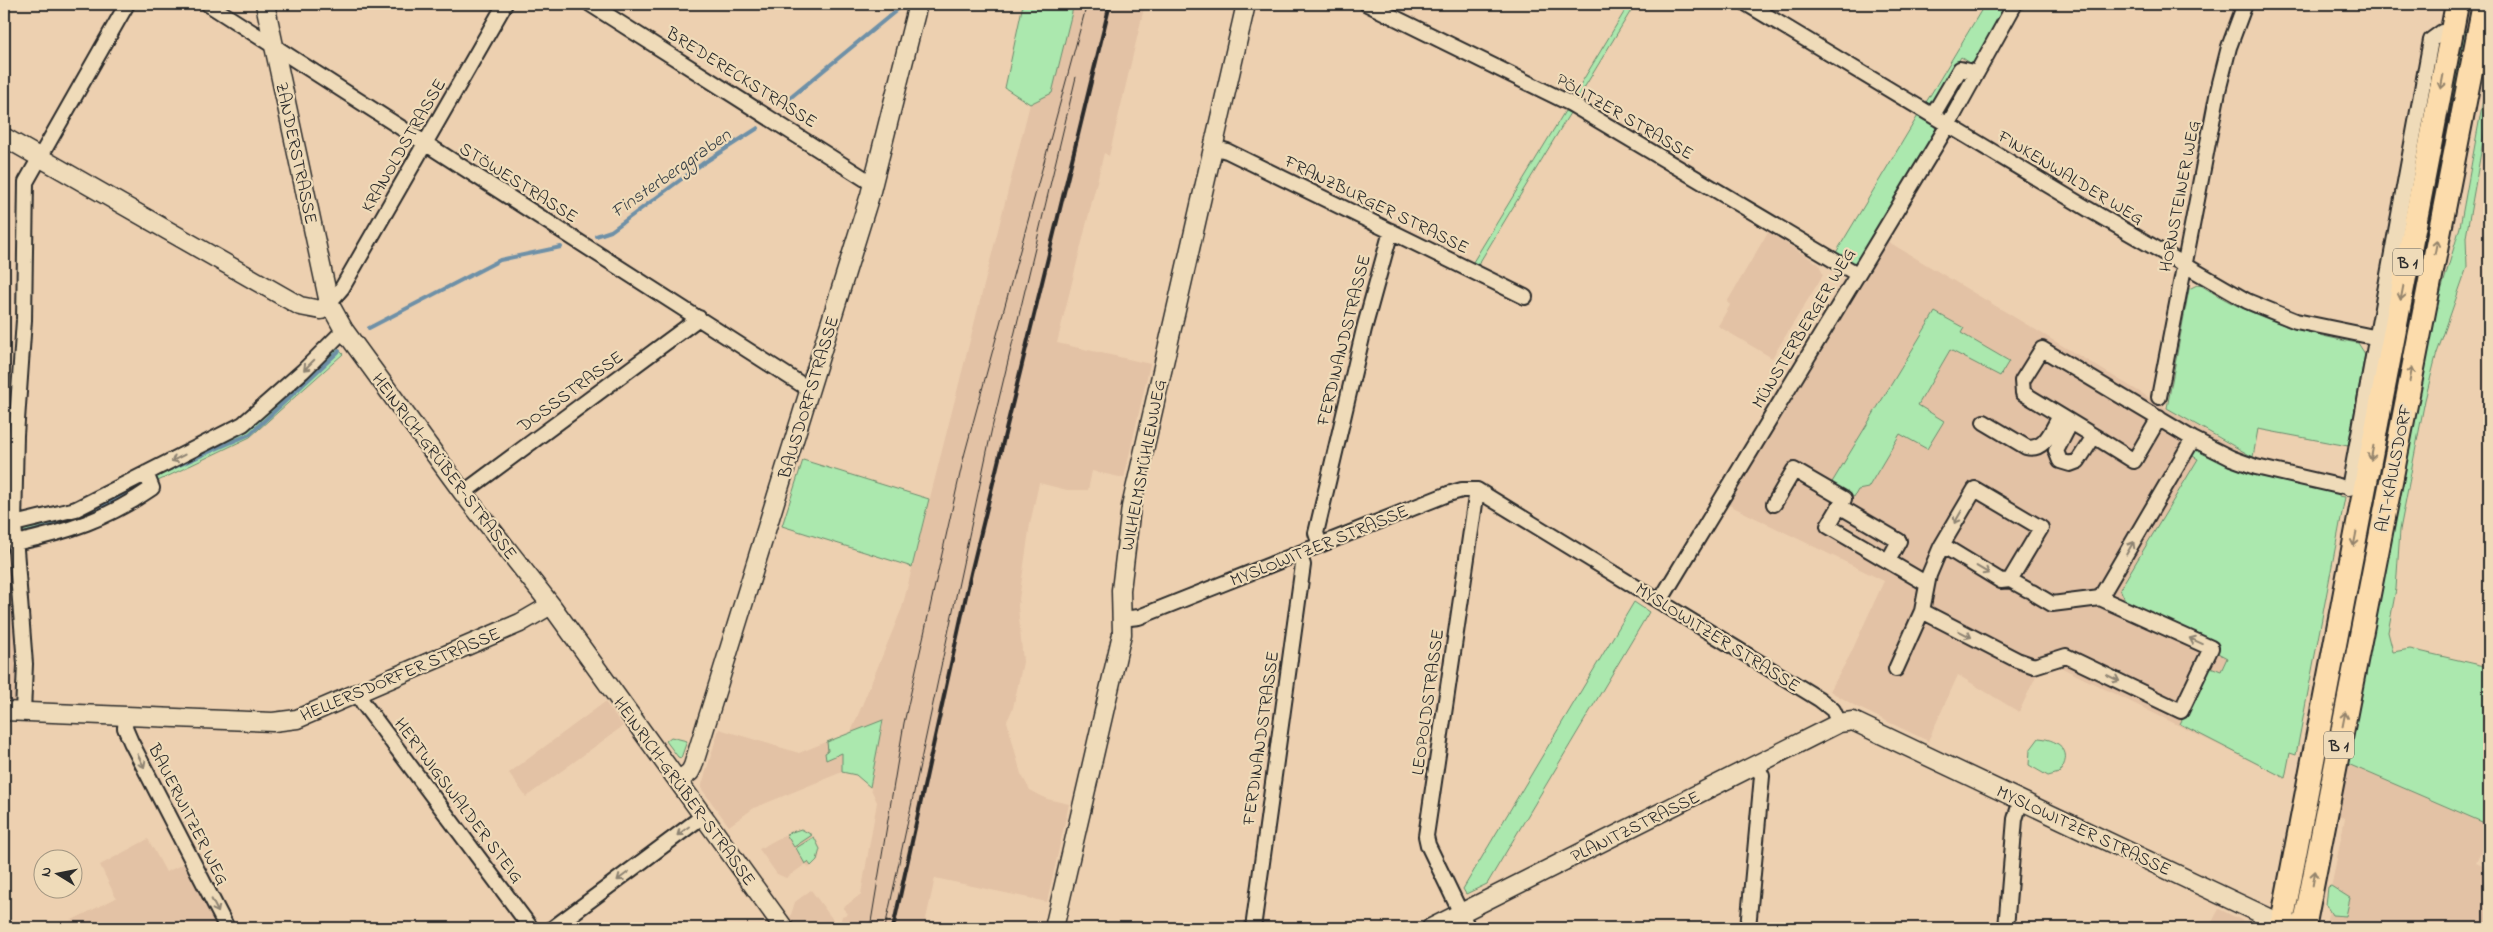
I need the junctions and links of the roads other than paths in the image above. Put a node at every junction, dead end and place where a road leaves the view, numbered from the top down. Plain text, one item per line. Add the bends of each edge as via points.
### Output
1 (127, 4) edge
2 (208, 4) edge
3 (264, 4) edge
4 (505, 4) edge
5 (590, 4) edge
6 (918, 4) edge
7 (1246, 4) edge
8 (1367, 4) edge
9 (1747, 4) edge
10 (2015, 4) edge
11 (2245, 4) edge
12 (2457, 4) edge
13 (2482, 6) edge
14 (273, 45) junction
15 (1977, 73) junction
16 (1933, 115) junction
17 (1948, 125) junction
18 (4, 138) edge
19 (425, 144) junction
20 (1213, 147) junction
21 (39, 157) junction
22 (873, 184) junction
23 (1391, 231) junction
24 (2185, 267) junction
25 (1857, 274) junction
26 (1525, 296) dead end
27 (329, 303) junction
28 (699, 318) junction
29 (344, 330) junction
30 (2385, 340) junction
31 (810, 390) junction
32 (2159, 397) dead end
33 (2159, 418) junction
34 (2066, 419) junction
35 (1984, 422) dead end
36 (2094, 436) junction
37 (2193, 438) junction
38 (146, 474) junction
39 (1477, 490) junction
40 (463, 493) junction
41 (1774, 504) dead end
42 (1839, 506) junction
43 (14, 524) junction
44 (15, 543) junction
45 (1320, 545) junction
46 (1942, 545) junction
47 (1299, 553) junction
48 (1888, 561) junction
49 (2010, 580) junction
50 (1927, 584) junction
51 (2100, 598) junction
52 (1660, 601) junction
53 (551, 605) junction
54 (1922, 611) junction
55 (1121, 619) junction
56 (1896, 669) dead end
57 (358, 693) junction
58 (4, 711) edge
59 (23, 712) junction
60 (126, 716) junction
61 (1839, 723) junction
62 (1757, 766) junction
63 (678, 781) junction
64 (2021, 800) junction
65 (703, 816) junction
66 (1465, 921) edge
67 (2282, 926) edge
68 (2305, 927) edge
69 (227, 928) edge
70 (531, 928) edge
71 (553, 928) edge
72 (784, 928) edge
73 (1054, 928) edge
74 (1253, 928) edge
75 (1431, 928) edge
76 (1748, 928) edge
77 (2006, 928) edge

1 - 21 street
2 - 14 street, STÖWESTRASSE
3 - 14 street, ZANDERSTRASSE
4 - 19 street, KRANOLDSTRASSE
5 - 22 street, BREDERECKSTRASSE
6 - 22 street, BAUSDORFSTRASSE
7 - 20 street, WILHELMSMÜHLENWEG
8 - 25 street, PÖLITZER STRASSE via 1571,104
9 - 16 street, FINKENWALDER WEG
10 - 15 street, MÜNSTERBERGER WEG
11 - 24 street, HORNSTEINER WEG via 2218,90
12 - 30 main road, ALT-KAULSDORF / B 1
68 -> 13 main road, ALT-KAULSDORF / B 1
14 - 19 street, STÖWESTRASSE
14 - 27 street, ZANDERSTRASSE
15 - 16 street via 1960,69
15 - 17 street, MÜNSTERBERGER WEG
16 - 17 street, FINKENWALDER WEG
17 - 24 street, FINKENWALDER WEG
17 - 25 street, MÜNSTERBERGER WEG
18 - 21 street
19 - 27 street, KRANOLDSTRASSE via 342,288
19 - 28 street, STÖWESTRASSE
20 - 23 street, FRANZBURGER STRASSE
20 - 55 street, WILHELMSMÜHLENWEG via 1131,507 1121,590
21 - 27 street via 300,306 322,310
21 - 43 street via 26,182 24,320
22 - 31 street, BAUSDORFSTRASSE
23 - 26 street, FRANZBURGER STRASSE
23 - 45 street, FERDINANDSTRASSE via 1364,329 1316,533
24 - 30 street, FINKENWALDER WEG via 2247,301 2296,321
24 - 32 street, HORNSTEINER WEG
25 - 52 street, MÜNSTERBERGER WEG
27 - 29 street, HEINRICH-GRÜBER-STRASSE
28 - 31 street, STÖWESTRASSE
28 - 40 street, DOSSSTRASSE
29 -> 38 street via 244,424
29 - 40 street, HEINRICH-GRÜBER-STRASSE
30 - 37 street, ALT-KAULSDORF via 2344,487 2256,467
30 -> 67 main road, ALT-KAULSDORF / B 1
31 - 63 street, BAUSDORFSTRASSE via 693,766
33 - 34 street via 2042,349 2022,381 2023,393
33 - 36 street via 2134,461
33 - 37 street
34 - 35 street via 2044,443 2033,448
34 - 36 street
34 - 36 street via 2056,448 2057,457 2063,463 2078,461
51 -> 37 street
38 - 43 street via 76,509
38 - 44 street via 152,488 124,507 78,528
39 - 45 street, MYSLOWITZER STRASSE via 1448,494
39 - 52 street, MYSLOWITZER STRASSE
39 - 66 street, LEOPOLDSTRASSE via 1426,836
40 - 53 street, HEINRICH-GRÜBER-STRASSE
41 - 42 street via 1794,470 1844,499
42 - 48 street via 1828,526
42 - 48 street via 1899,541
43 - 44 street
44 - 59 street via 25,664
45 - 47 street, MYSLOWITZER STRASSE
46 -> 49 street via 2001,581
49 -> 46 street via 2041,528 1975,489
46 - 50 street
47 - 55 street, MYSLOWITZER STRASSE via 1139,617
47 - 74 street, FERDINANDSTRASSE via 1303,564
48 - 50 street
49 - 51 street via 2052,604
50 - 54 street
54 -> 51 street via 2017,660 2034,666 2066,656 2181,711 2211,648
52 - 61 street, MYSLOWITZER STRASSE via 1828,705
53 - 57 street, HELLERSDORFER STRASSE via 520,623
53 - 63 street, HEINRICH-GRÜBER-STRASSE
54 - 56 street
55 - 73 street, WILHELMSMÜHLENWEG via 1122,634
57 - 60 street, HELLERSDORFER STRASSE via 297,719 279,721
57 - 70 street, HERTWIGSWALDER STEIG
58 - 59 street, HELLERSDORFER STRASSE
59 - 60 street, HELLERSDORFER STRASSE
60 -> 69 street, BAUERWITZER WEG via 125,728 130,742
61 - 62 street, PLANITZSTRASSE
61 - 64 street, MYSLOWITZER STRASSE via 1853,721
62 - 66 street, PLANITZSTRASSE
62 - 76 street via 1762,776
63 - 65 street, HEINRICH-GRÜBER-STRASSE
64 - 67 street, MYSLOWITZER STRASSE
64 - 77 street via 2015,819
65 -> 71 street
65 - 72 street, HEINRICH-GRÜBER-STRASSE
66 - 75 street, PLANITZSTRASSE
67 - 68 street, MYSLOWITZER STRASSE

